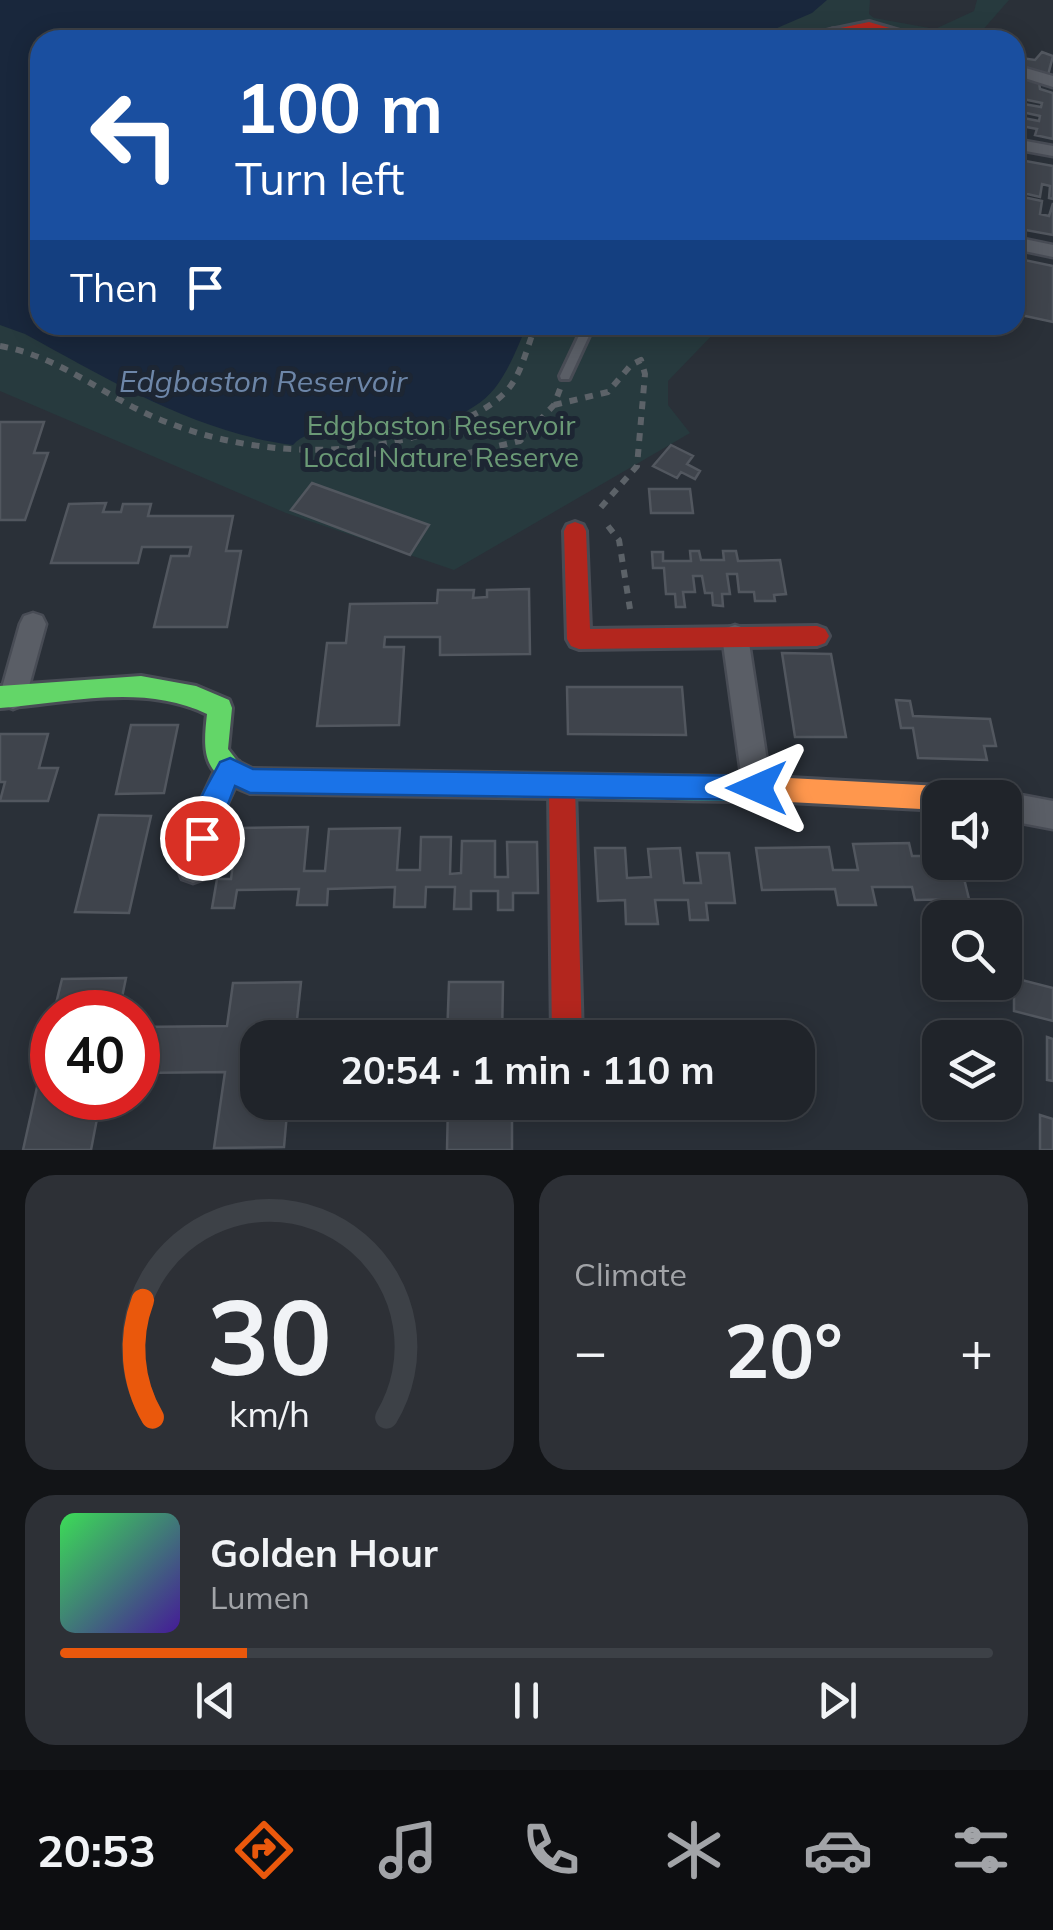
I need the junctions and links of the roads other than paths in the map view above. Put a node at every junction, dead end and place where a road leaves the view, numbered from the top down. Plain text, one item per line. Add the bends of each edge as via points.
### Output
1 (840, 30) edge
2 (883, 30) edge
3 (1025, 73) edge
4 (1053, 82) edge
5 (1025, 146) edge
6 (1053, 151) edge
7 (1025, 245) edge
8 (1053, 251) edge
9 (584, 335) edge
10 (565, 376) road end
11 (575, 531) dead end
12 (33, 624) dead end
13 (735, 636) junction
14 (817, 636) dead end
15 (7, 697) edge
16 (230, 770) junction
17 (562, 787) junction
18 (757, 788) junction
19 (922, 797) edge
20 (1022, 810) edge
21 (1053, 816) edge
22 (194, 870) dead end
23 (568, 1020) edge

1 - 2 street
3 - 4 street
5 - 6 street
7 - 8 street
9 - 10 lane
11 - 13 street via 579,639
12 - 15 street
13 - 14 street
13 - 18 street
15 - 16 street via 172,688 207,696 220,708 214,752
16 - 17 street via 250,781
16 - 22 street
17 - 18 street
17 - 23 street
18 - 19 street
20 - 21 street

